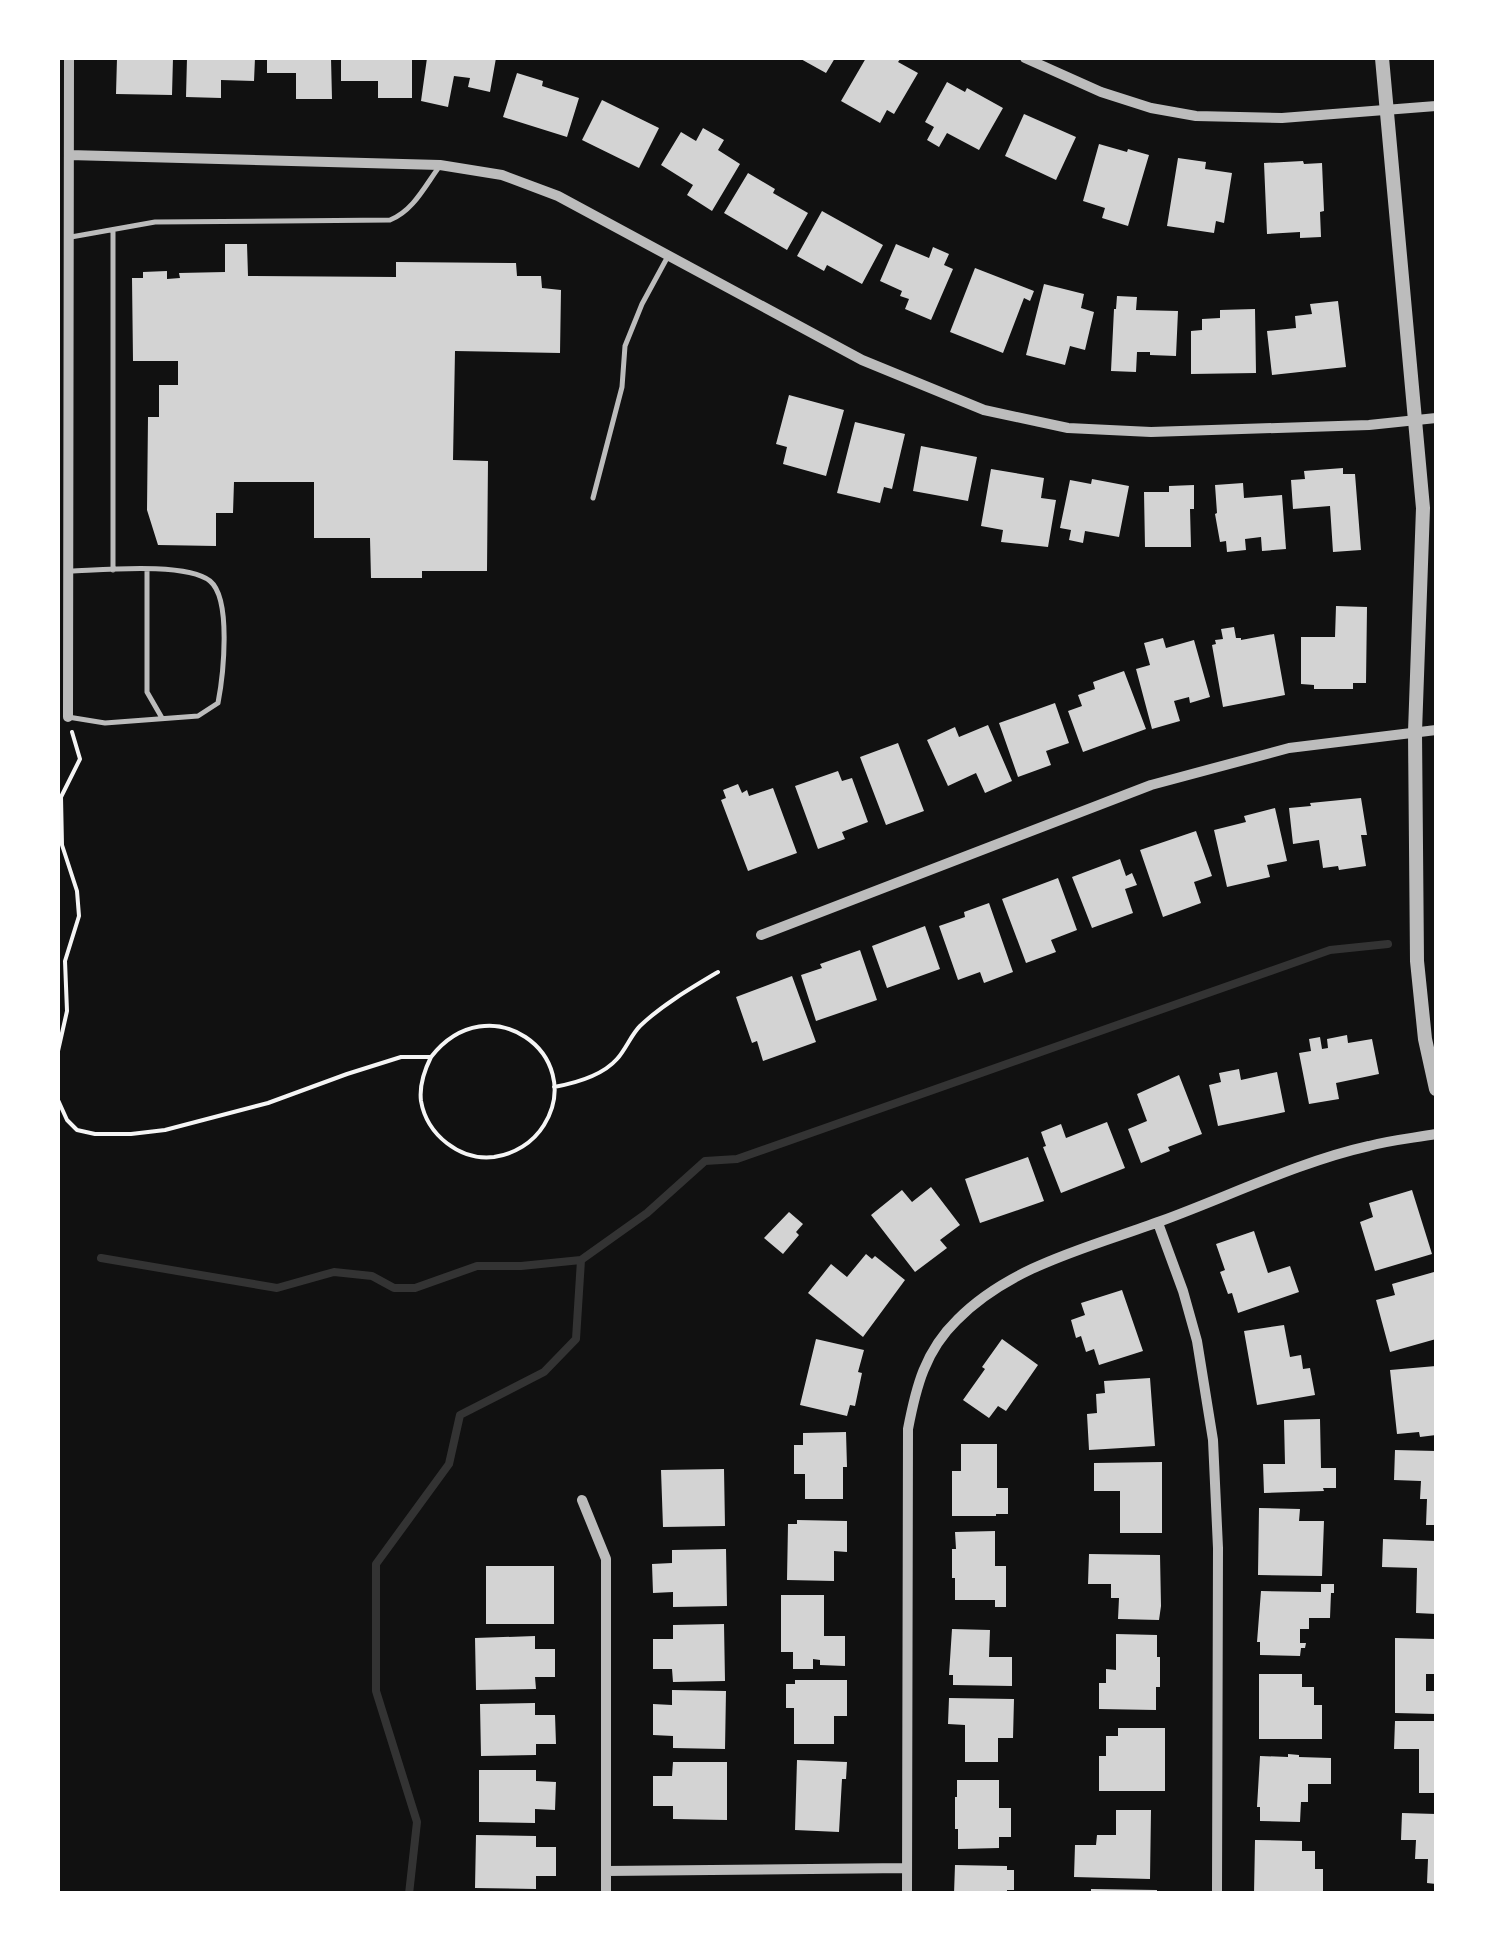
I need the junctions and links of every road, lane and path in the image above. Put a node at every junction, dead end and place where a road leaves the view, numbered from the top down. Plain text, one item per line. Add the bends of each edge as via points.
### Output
1 (69, 58) edge
2 (1025, 58) edge
3 (1382, 58) edge
4 (1436, 106) edge
5 (1386, 110) junction
6 (68, 155) junction
7 (440, 165) junction
8 (113, 230) junction
9 (68, 238) junction
10 (668, 255) junction
11 (1436, 418) edge
12 (1416, 420) junction
13 (593, 498) dead end
14 (113, 570) junction
15 (147, 570) junction
16 (68, 571) junction
17 (68, 718) junction
18 (162, 718) junction
19 (1436, 730) edge
20 (1415, 732) junction
21 (761, 935) dead end
22 (718, 972) dead end
23 (58, 1051) edge
24 (430, 1057) junction
25 (554, 1087) junction
26 (1436, 1089) edge
27 (58, 1100) edge
28 (1436, 1134) edge
29 (1158, 1223) junction
30 (582, 1500) dead end
31 (907, 1868) junction
32 (606, 1872) junction
33 (606, 1894) edge
34 (906, 1894) edge
35 (1217, 1894) edge

1 - 6 street
2 - 5 street via 1101,92 1196,116
3 - 5 street
4 - 5 street
5 - 12 street
6 - 7 street
6 - 9 street
7 - 8 lane via 410,207 390,220 155,222
7 - 10 street via 502,175 558,196
8 - 9 lane
8 - 14 lane
9 - 16 street
10 - 12 street via 862,360 984,410 1068,428 1151,432
10 - 13 lane via 624,346 622,387
11 - 12 street
12 - 20 street via 1422,508
14 - 15 lane
14 - 16 lane
15 - 18 lane via 146,692
15 - 18 lane via 197,574 213,583 222,600 218,703 198,716
16 - 17 street
17 - 18 lane
17 - 23 path via 80,759 62,797 62,844 79,916 65,961 67,1010
19 - 20 street
20 - 21 street via 1288,748 1151,785
20 - 26 street via 1418,961
22 - 25 path via 639,1027 616,1062
24 - 25 path via 470,1027 504,1026 544,1056
24 - 25 path via 421,1086 426,1116 444,1141 471,1156 502,1156 530,1142 548,1118
24 - 27 path via 401,1057 268,1103 130,1134 77,1130
28 - 29 street via 1322,1160
29 - 31 street via 1022,1274 958,1318 924,1366 908,1429
29 - 35 street via 1197,1341 1212,1440
30 - 32 street via 606,1560
31 - 32 street
31 - 34 street
32 - 33 street

